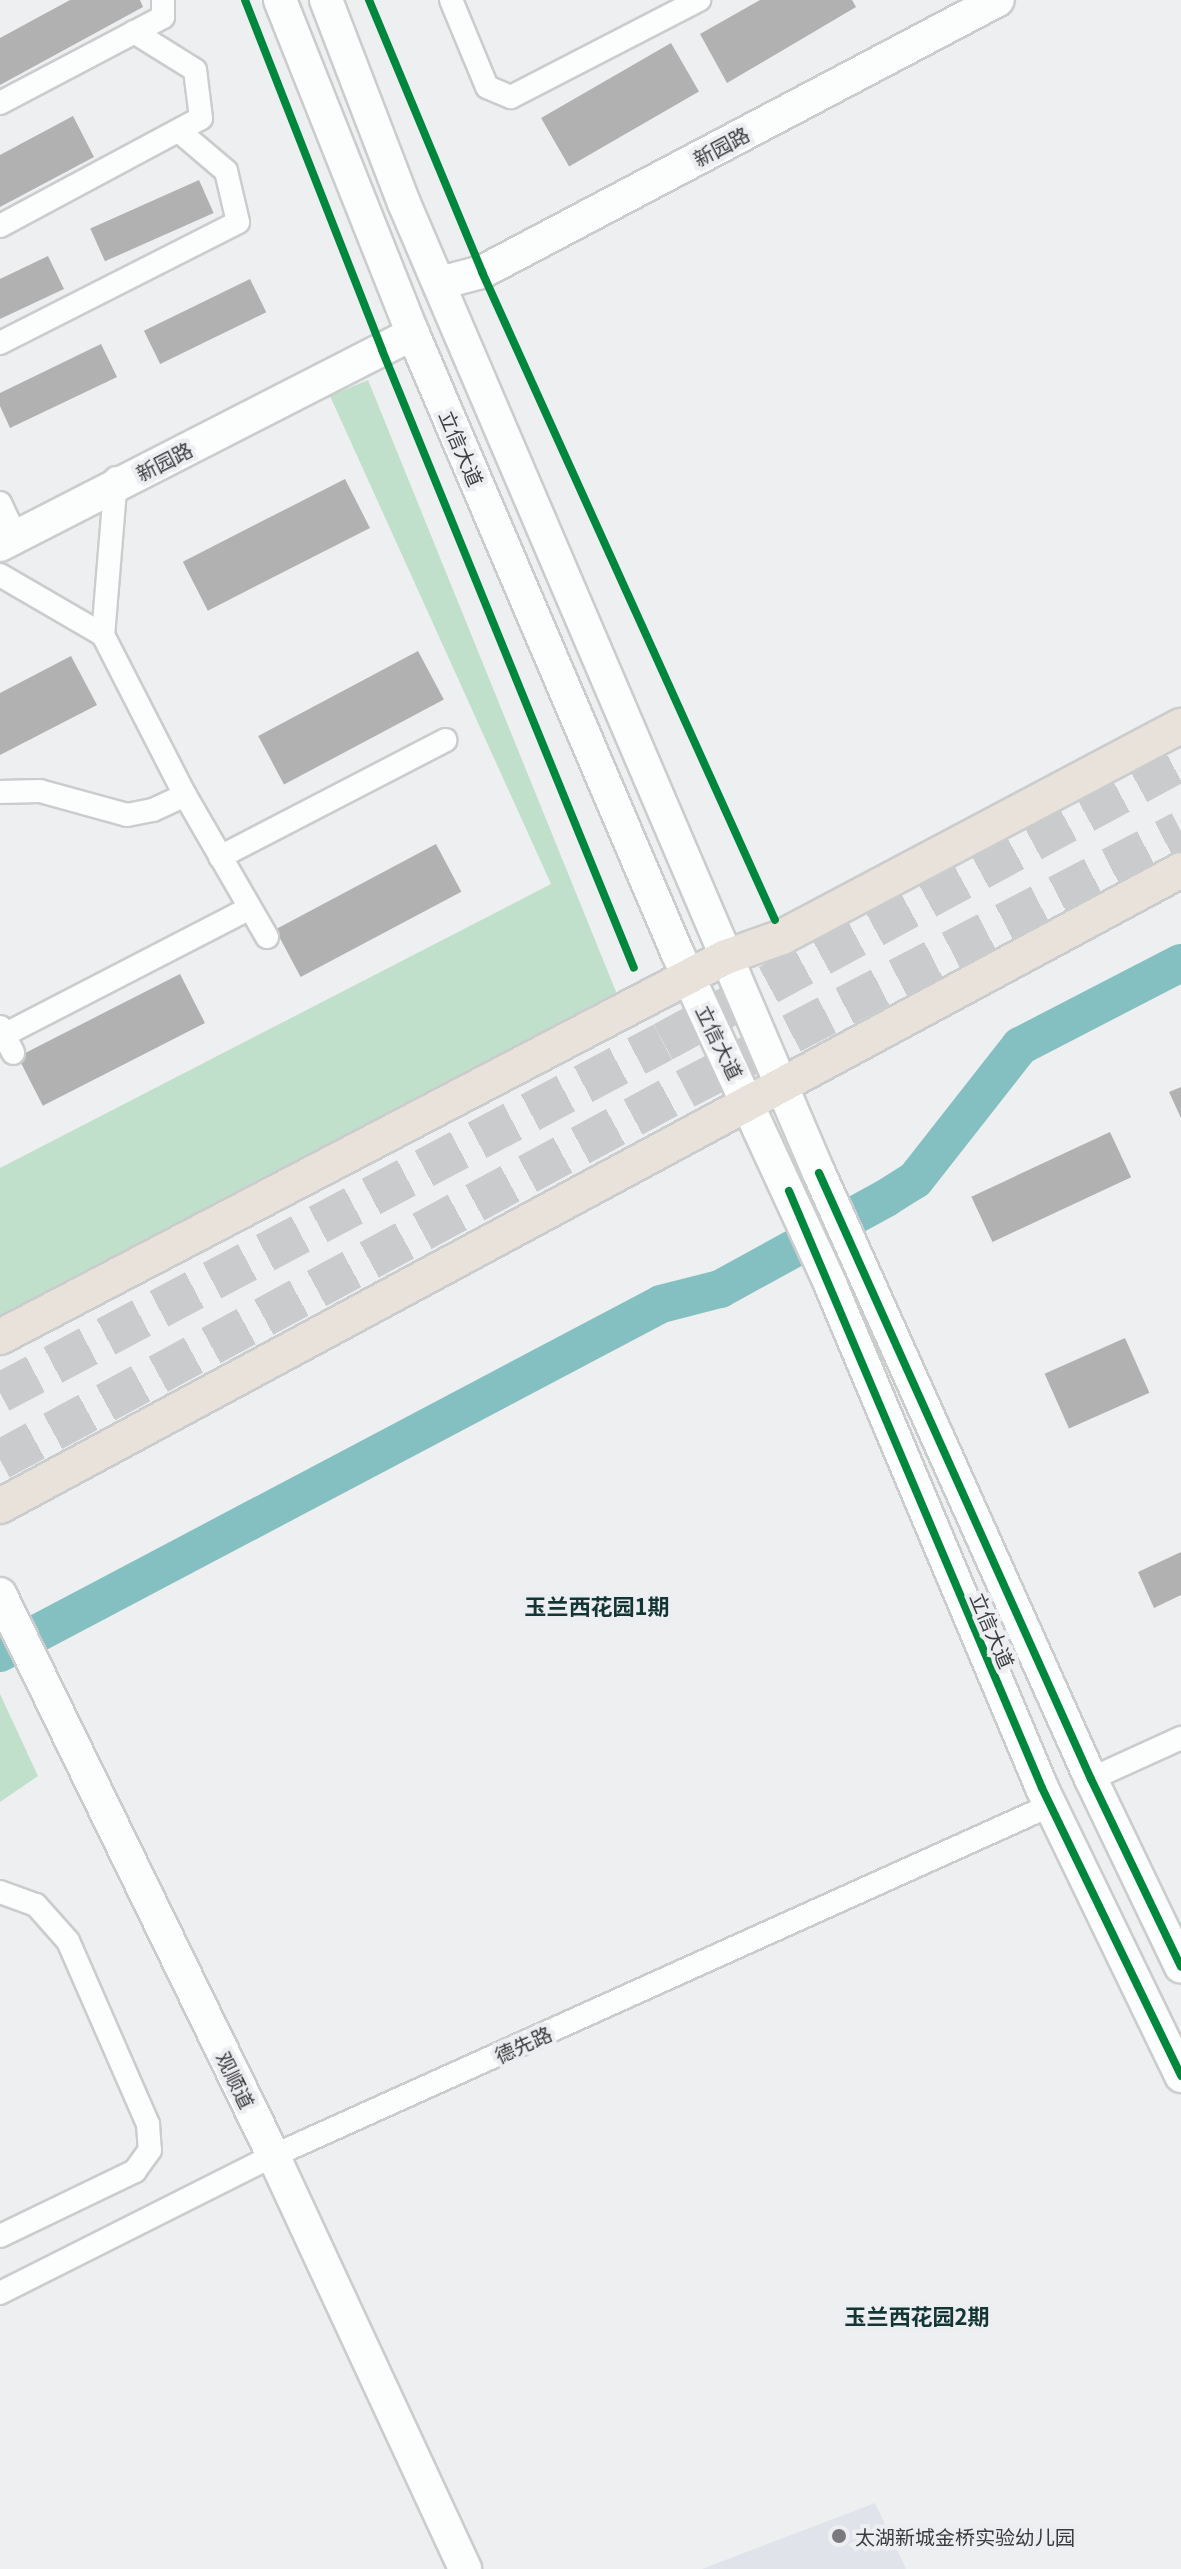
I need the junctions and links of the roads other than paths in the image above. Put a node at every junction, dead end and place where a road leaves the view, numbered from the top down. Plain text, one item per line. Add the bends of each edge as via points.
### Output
1 (163, 0) edge
2 (280, 0) edge
3 (326, 0) edge
4 (451, 0) edge
5 (699, 0) edge
6 (981, 0) edge
7 (998, 0) edge
8 (134, 32) junction
9 (0, 103) edge
10 (179, 131) junction
11 (0, 226) edge
12 (438, 279) junction
13 (412, 332) junction
14 (0, 343) edge
15 (116, 482) junction
16 (3, 529) edge
17 (0, 575) edge
18 (103, 635) junction
19 (1181, 726) edge
20 (446, 740) dead end
21 (0, 792) edge
22 (185, 795) junction
23 (220, 857) junction
24 (1181, 870) edge
25 (250, 908) junction
26 (267, 937) dead end
27 (726, 957) junction
28 (689, 978) junction
29 (4, 1038) edge
30 (782, 1085) junction
31 (748, 1102) junction
32 (0, 1337) edge
33 (0, 1506) edge
34 (5, 1614) edge
35 (1181, 1738) edge
36 (1181, 1750) edge
37 (1094, 1784) junction
38 (1049, 1801) junction
39 (0, 1892) edge
40 (1181, 1967) edge
41 (1181, 2076) edge
42 (266, 2154) junction
43 (0, 2236) edge
44 (0, 2282) edge
45 (0, 2293) edge
46 (454, 2569) edge
47 (465, 2569) edge

1 - 8 street via 163,17
2 - 13 street, 立信大道
3 - 12 street, 立信大道
4 - 5 street via 487,87 511,97
6 - 12 street, 新园路
7 - 12 street, 新园路 via 482,272
8 - 9 street
8 - 10 street via 195,70 201,118
10 - 11 street
10 - 14 street via 226,171 238,222
12 - 27 street, 立信大道
13 - 15 street, 新园路
13 - 28 street, 立信大道
15 - 16 street, 新园路
15 - 18 street
17 - 18 street
18 - 22 street
19 - 27 main road via 782,937
20 - 23 street
21 - 22 street via 40,791 127,815
22 - 23 street
23 - 25 street
24 - 30 main road
25 - 26 street
25 - 29 street
27 - 28 main road
27 - 30 street, 立信大道
28 - 31 street, 立信大道
28 - 32 main road
30 - 31 main road
30 - 37 street, 立信大道
31 - 33 main road
31 - 38 street, 立信大道
34 - 42 street, 观顺道
35 - 37 street
36 - 37 street
37 - 40 street, 立信大道
38 - 41 street, 立信大道
38 - 42 street, 德先路
39 - 43 street via 36,1905 68,1941 148,2124 150,2150 135,2171
42 - 44 street, 德先路
42 - 45 street, 德先路
42 - 46 street, 观顺道
42 - 47 street, 观顺道

